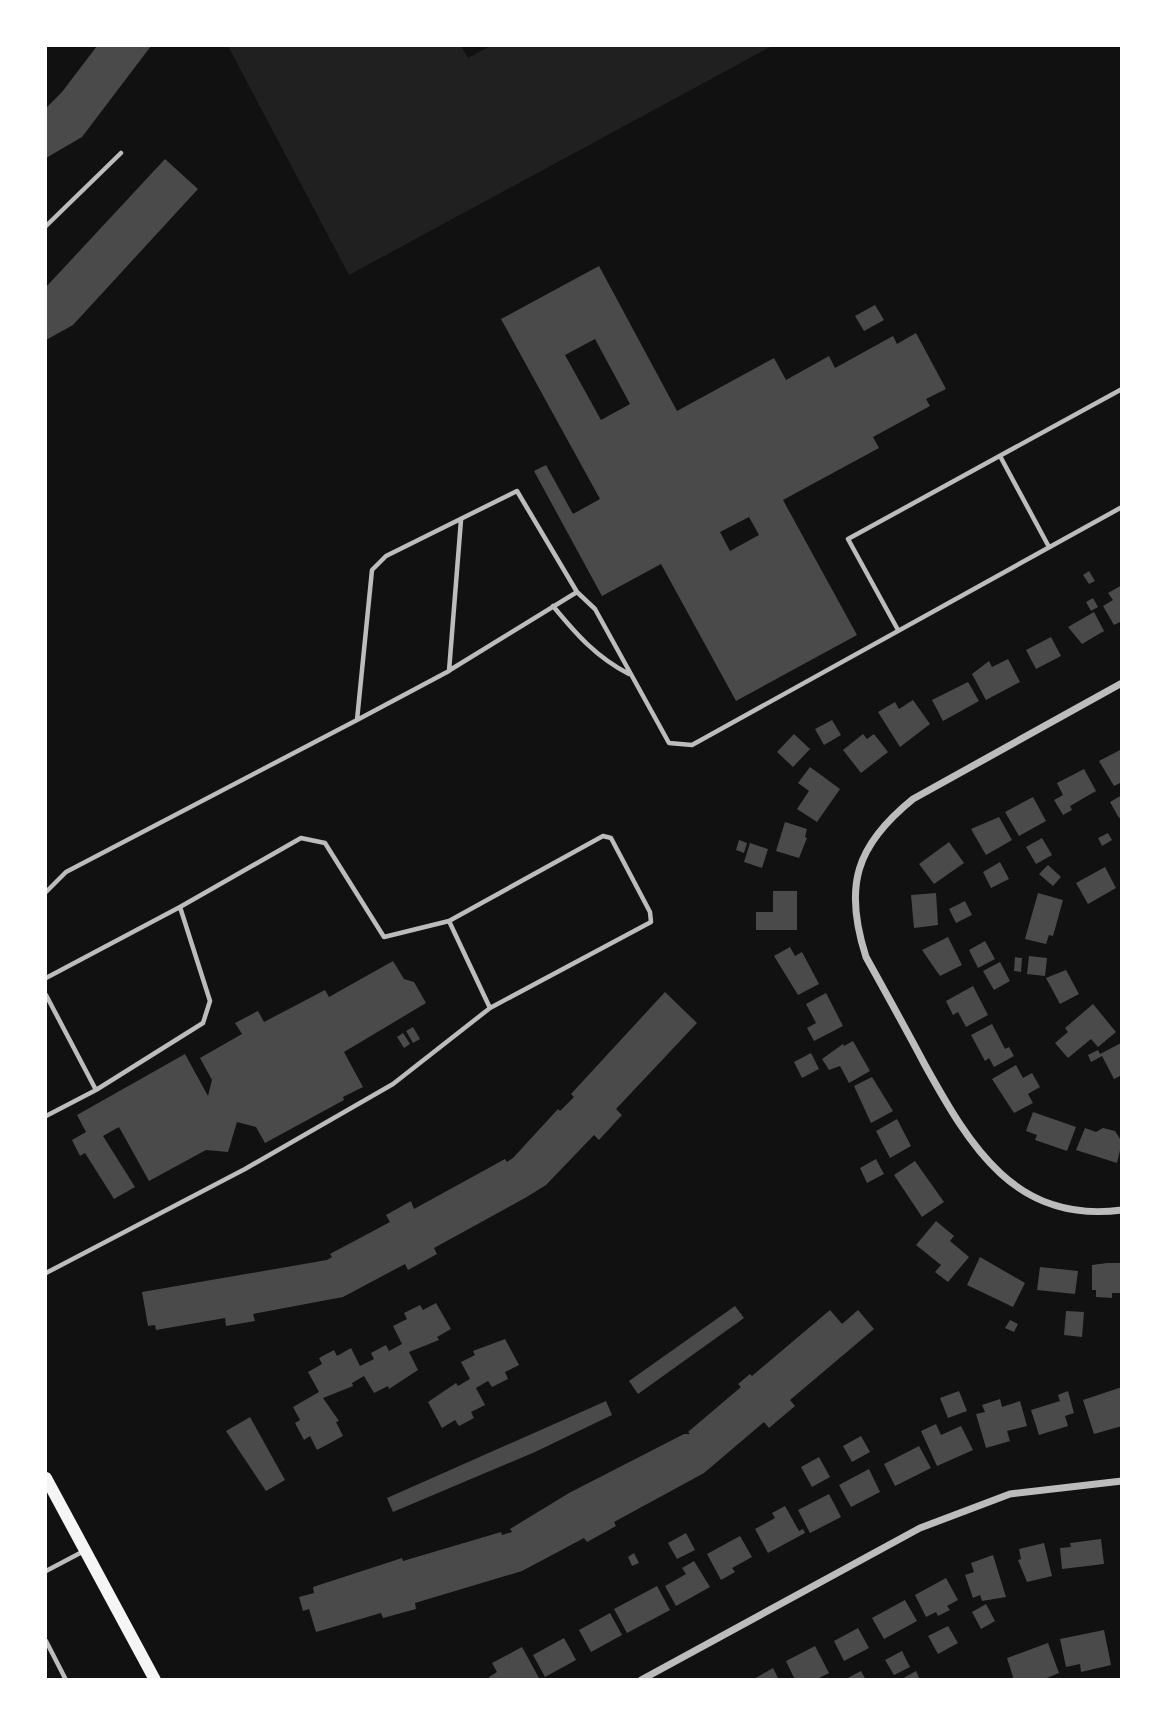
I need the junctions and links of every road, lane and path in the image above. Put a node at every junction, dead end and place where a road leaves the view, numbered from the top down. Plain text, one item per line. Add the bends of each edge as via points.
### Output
1 (121, 153) dead end
2 (46, 226) edge
3 (1122, 390) edge
4 (1000, 456) junction
5 (1122, 508) edge
6 (461, 519) junction
7 (1049, 547) junction
8 (577, 592) junction
9 (553, 606) junction
10 (898, 630) junction
11 (449, 671) junction
12 (632, 675) junction
13 (1122, 683) edge
14 (357, 720) junction
15 (46, 892) edge
16 (180, 907) junction
17 (449, 921) junction
18 (46, 978) edge
19 (46, 995) edge
20 (490, 1008) junction
21 (96, 1090) junction
22 (46, 1116) edge
23 (1122, 1210) edge
24 (46, 1273) edge
25 (46, 1478) edge
26 (1122, 1481) edge
27 (84, 1550) junction
28 (46, 1572) edge
29 (46, 1641) edge
30 (66, 1679) edge
31 (155, 1679) edge
32 (641, 1679) edge

1 - 2 lane
3 - 4 lane
4 - 7 lane
4 - 10 lane via 848,539
5 - 7 lane
6 - 8 lane via 517,491
6 - 11 lane
6 - 14 lane via 386,555 373,570
7 - 10 lane
8 - 9 lane
8 - 12 lane via 595,609
9 - 11 lane
9 - 12 lane via 586,646
10 - 12 lane via 692,745 669,743
11 - 14 lane
13 - 23 street via 913,799 884,822 864,852 854,896 866,957 960,1128 985,1161 1020,1190 1059,1206
14 - 15 lane via 66,872
16 - 17 lane via 301,838 326,843 384,937
16 - 18 lane
16 - 21 lane via 210,1001 203,1023
17 - 20 lane
17 - 20 lane via 603,836 611,838 650,912 651,922
19 - 21 lane
20 - 24 lane via 393,1084 245,1170
21 - 22 lane
25 - 27 main road
26 - 32 street via 1010,1493 967,1507
27 - 28 lane
27 - 31 main road
29 - 30 lane

